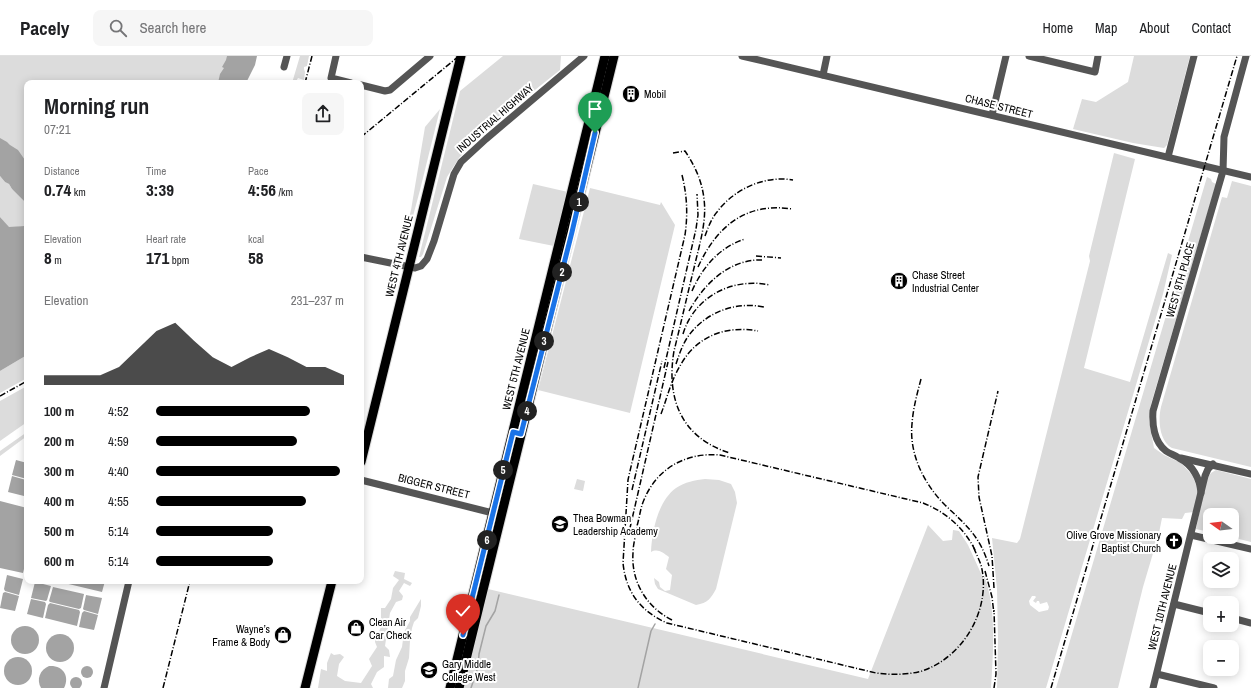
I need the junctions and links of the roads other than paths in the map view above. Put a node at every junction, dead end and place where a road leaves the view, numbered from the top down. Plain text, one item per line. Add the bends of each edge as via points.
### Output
1 (287, 56) edge
2 (336, 56) edge
3 (430, 56) edge
4 (461, 56) edge
5 (584, 56) edge
6 (605, 56) edge
7 (614, 56) edge
8 (742, 56) edge
9 (827, 56) edge
10 (1006, 56) edge
11 (1029, 56) edge
12 (1098, 56) edge
13 (1194, 56) edge
14 (1246, 56) edge
15 (284, 67) dead end
16 (823, 75) junction
17 (339, 80) edge
18 (364, 87) edge
19 (992, 115) junction
20 (591, 132) junction
21 (1168, 157) junction
22 (1223, 171) junction
23 (1251, 177) edge
24 (364, 258) edge
25 (409, 267) junction
26 (364, 450) edge
27 (1178, 457) junction
28 (1213, 464) junction
29 (1251, 474) edge
30 (364, 481) edge
31 (1201, 493) junction
32 (497, 514) junction
33 (1192, 535) junction
34 (1251, 549) edge
35 (128, 584) edge
36 (331, 584) edge
37 (1174, 604) junction
38 (1203, 611) edge
39 (1239, 620) edge
40 (1251, 623) edge
41 (1157, 674) junction
42 (104, 688) edge
43 (305, 688) edge
44 (450, 688) edge
45 (459, 688) edge
46 (1153, 688) edge
47 (1214, 688) edge

1 - 15 street
2 - 17 street via 331,78
3 - 18 street via 390,90
4 - 25 main road, WEST 4TH AVENUE
5 - 25 street, INDUSTRIAL HIGHWAY via 466,156 457,167 434,241 425,261 419,267
6 - 20 main road, WEST 5TH AVENUE
7 - 20 main road, WEST 5TH AVENUE
8 - 16 street, CHASE STREET
9 - 16 street
10 - 19 street
11 - 12 street via 1095,72
13 - 21 street
14 - 22 street, WEST 9TH PLACE via 1224,137
16 - 19 street, CHASE STREET
19 - 21 street, CHASE STREET
20 - 32 main road, WEST 5TH AVENUE
21 - 22 street, CHASE STREET
22 - 23 street, CHASE STREET
22 - 27 street, WEST 9TH PLACE via 1153,411 1158,441 1164,450
24 - 25 street
25 - 26 main road, WEST 4TH AVENUE
27 - 28 street
27 - 31 street, WEST 9TH PLACE via 1187,463 1195,474
28 - 29 street
28 - 31 street, WEST 10TH AVENUE via 1206,472
30 - 32 street, BIGGER STREET
31 - 33 street, WEST 10TH AVENUE
32 - 44 main road, WEST 5TH AVENUE
32 - 45 main road, WEST 5TH AVENUE
33 - 34 street
33 - 37 street, WEST 10TH AVENUE
35 - 42 street
36 - 43 main road
37 - 38 street
37 - 41 street, WEST 10TH AVENUE
39 - 40 street
41 - 46 street, WEST 10TH AVENUE
41 - 47 street

